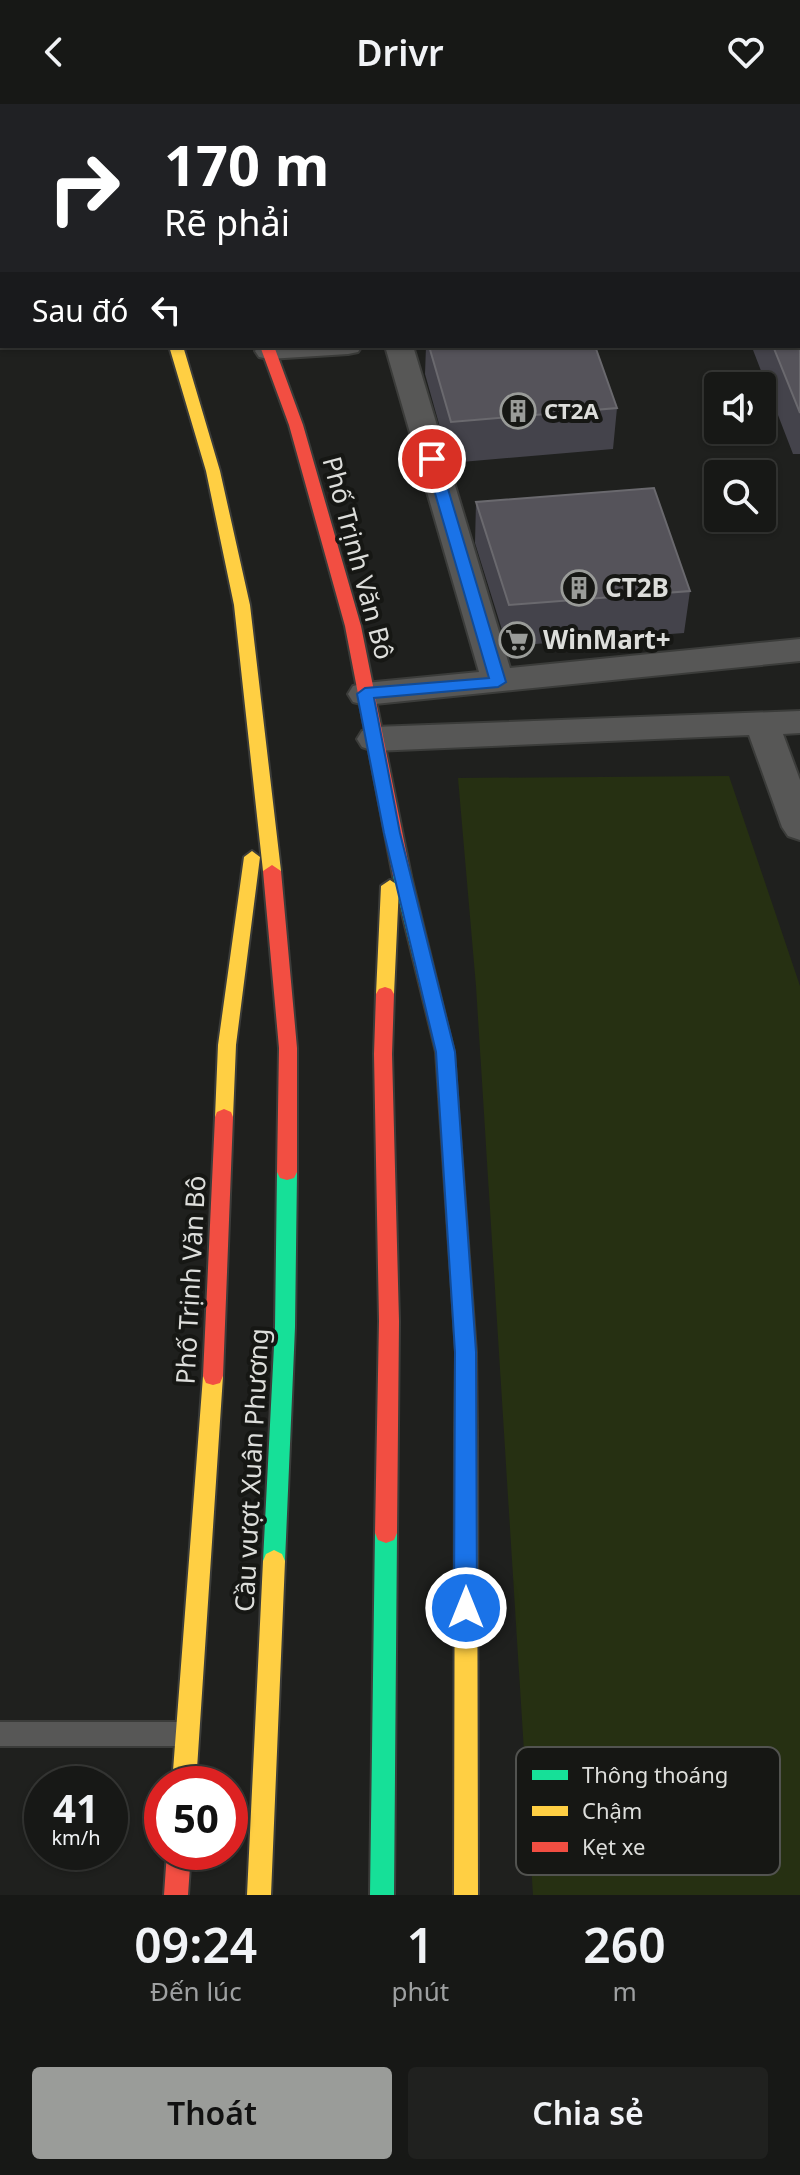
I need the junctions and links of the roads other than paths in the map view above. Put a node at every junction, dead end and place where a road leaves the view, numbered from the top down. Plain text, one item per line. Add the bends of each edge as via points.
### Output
1 (177, 348) edge
2 (268, 348) edge
3 (400, 348) edge
4 (800, 650) edge
5 (498, 682) junction
6 (365, 694) junction
7 (800, 722) edge
8 (762, 724) junction
9 (374, 739) junction
10 (263, 779) junction
11 (800, 827) edge
12 (392, 833) junction
13 (288, 1048) joint
14 (0, 1734) edge
15 (187, 1734) junction
16 (185, 1766) edge
17 (178, 1870) edge
18 (176, 1895) edge
19 (259, 1895) edge
20 (382, 1895) edge
21 (466, 1895) edge

1 - 10 main road, Phố Trịnh Văn Bô via 213,471 242,605
2 - 6 main road, Phố Trịnh Văn Bô via 296,425 345,597
3 - 5 street
4 - 5 street
5 - 6 street
6 - 9 main road, Phố Trịnh Văn Bô
7 - 8 street
8 - 9 street
8 - 11 street
9 - 12 main road, Phố Trịnh Văn Bô
10 - 13 main road, Phố Trịnh Văn Bô
10 - 15 main road, Phố Trịnh Văn Bô via 227,1045 216,1327
12 - 20 main road, Phố Trịnh Văn Bô via 383,1054 389,1321
12 - 21 main road, Phố Trịnh Văn Bô via 445,1052 466,1352
13 - 19 main road, Cầu vượt Xuân Phương via 285,1327
14 - 15 lane
15 - 16 main road, Phố Trịnh Văn Bô
17 - 18 main road

